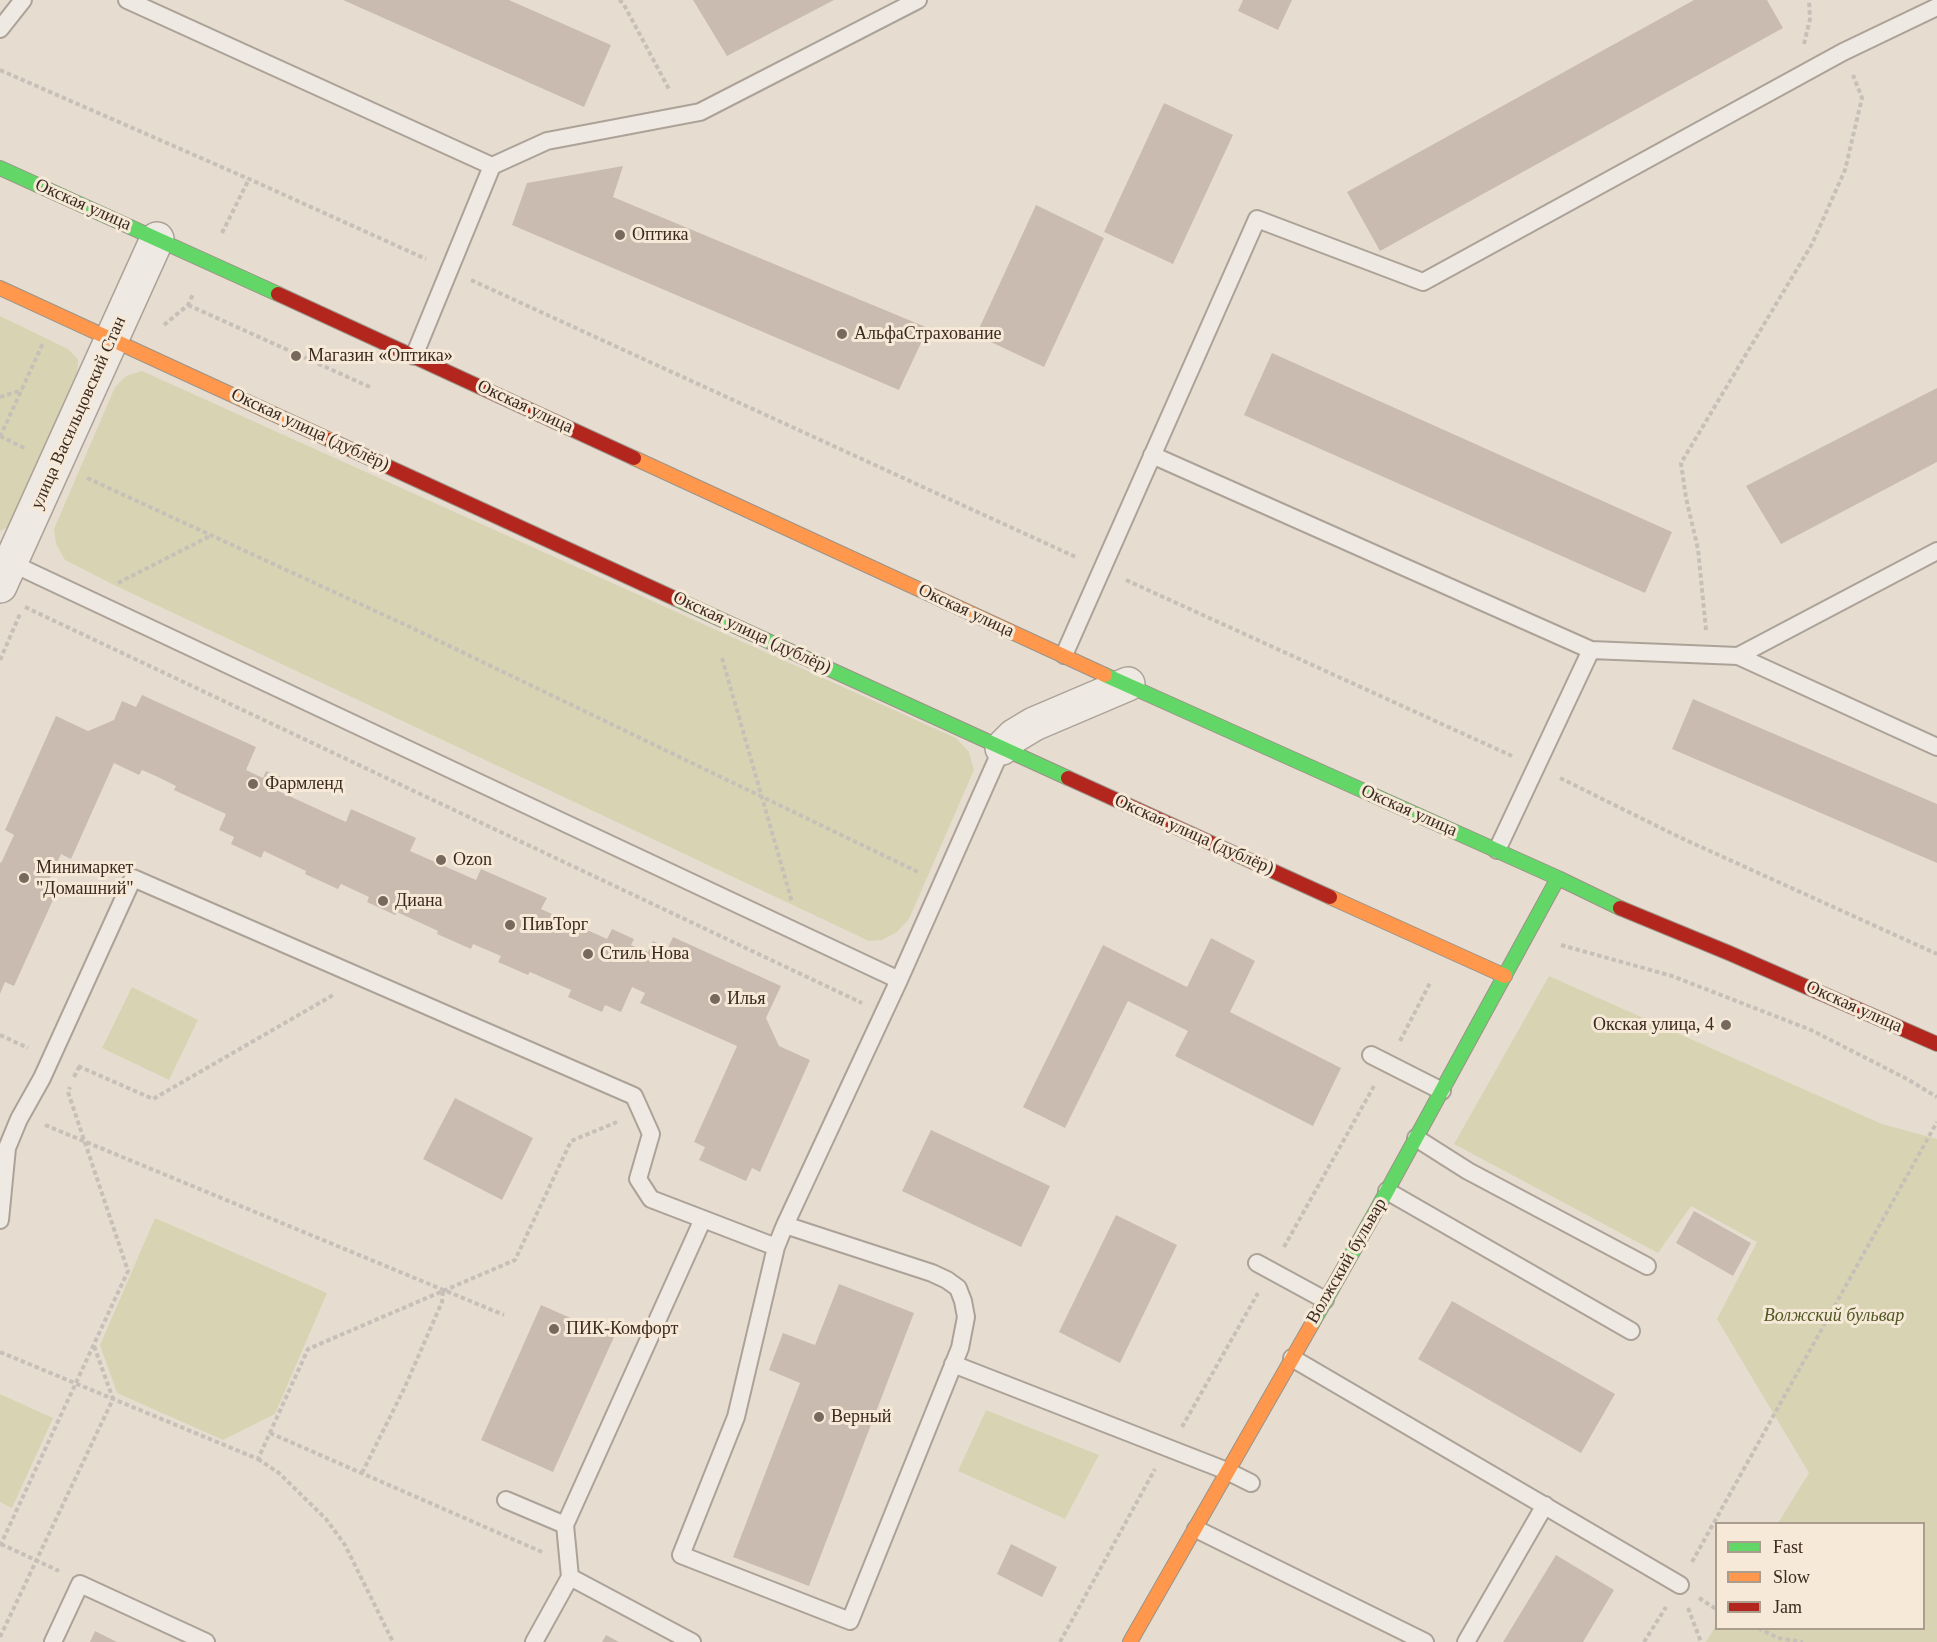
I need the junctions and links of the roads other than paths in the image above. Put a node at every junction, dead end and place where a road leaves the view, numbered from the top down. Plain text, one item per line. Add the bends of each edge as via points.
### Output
1 (22, 0) edge
2 (127, 0) edge
3 (918, 0) edge
4 (1937, 7) edge
5 (0, 29) edge
6 (492, 166) junction
7 (0, 168) edge
8 (157, 239) junction
9 (0, 288) edge
10 (112, 339) junction
11 (414, 356) junction
12 (1152, 455) junction
13 (1937, 551) edge
14 (7, 578) edge
15 (1592, 650) junction
16 (1064, 656) junction
17 (1738, 656) junction
18 (1128, 684) junction
19 (1937, 747) edge
20 (1002, 748) junction
21 (1497, 850) junction
22 (1558, 878) junction
23 (1505, 976) junction
24 (899, 980) junction
25 (1937, 1044) edge
26 (1371, 1055) dead end
27 (1442, 1090) junction
28 (11, 1126) edge
29 (1416, 1138) junction
30 (1387, 1191) junction
31 (703, 1219) junction
32 (0, 1220) edge
33 (785, 1225) junction
34 (776, 1247) junction
35 (1257, 1263) dead end
36 (1647, 1266) dead end
37 (1325, 1299) junction
38 (1631, 1331) dead end
39 (1292, 1358) junction
40 (953, 1365) junction
41 (1227, 1471) junction
42 (1251, 1483) dead end
43 (506, 1500) dead end
44 (1545, 1505) junction
45 (565, 1525) junction
46 (1196, 1529) junction
47 (568, 1570) junction
48 (1680, 1585) road end
49 (53, 1642) edge
50 (206, 1642) edge
51 (534, 1642) edge
52 (692, 1642) edge
53 (1130, 1642) edge
54 (1425, 1642) edge
55 (1466, 1642) edge

1 - 5 lane
2 - 6 lane
3 - 6 lane via 700,112 547,141
4 - 12 lane via 1843,52 1423,282 1257,219
6 - 11 lane
7 - 8 street, Окская улица
8 - 10 street, улица Васильцовский Стан
8 - 11 street, Окская улица
9 - 10 street, Окская улица (дублёр)
10 - 14 street, улица Васильцовский Стан
10 - 20 street, Окская улица (дублёр)
11 - 16 street, Окская улица
12 - 15 lane
12 - 16 lane
13 - 17 lane
14 - 24 lane via 87,599
15 - 17 lane
15 - 21 lane
16 - 18 street, Окская улица
17 - 19 lane
18 - 20 street via 1034,724
18 - 21 street, Окская улица
20 - 23 street, Окская улица (дублёр)
20 - 24 lane
21 - 22 street, Окская улица
22 - 23 street, Волжский бульвар
22 - 25 street, Окская улица via 1641,918
23 - 27 street, Волжский бульвар
24 - 33 lane
26 - 27 lane
27 - 29 street, Волжский бульвар
28 - 31 lane via 42,1078 133,879 634,1096 651,1134 638,1179 651,1199
28 - 32 lane
29 - 30 street, Волжский бульвар
29 - 36 lane via 1468,1171
30 - 37 street, Волжский бульвар
30 - 38 lane
31 - 34 lane
31 - 45 lane
33 - 34 lane
33 - 40 lane via 932,1273 958,1288 966,1317
34 - 40 lane via 736,1417 681,1555 850,1621
35 - 37 lane
37 - 39 street, Волжский бульвар
39 - 41 street, Волжский бульвар
39 - 44 lane
40 - 41 lane
41 - 42 lane
41 - 46 street, Волжский бульвар
43 - 45 lane
44 - 48 lane
44 - 55 lane
45 - 47 lane
46 - 53 street, Волжский бульвар
46 - 54 lane
47 - 51 lane
47 - 52 lane
49 - 50 lane via 80,1584

